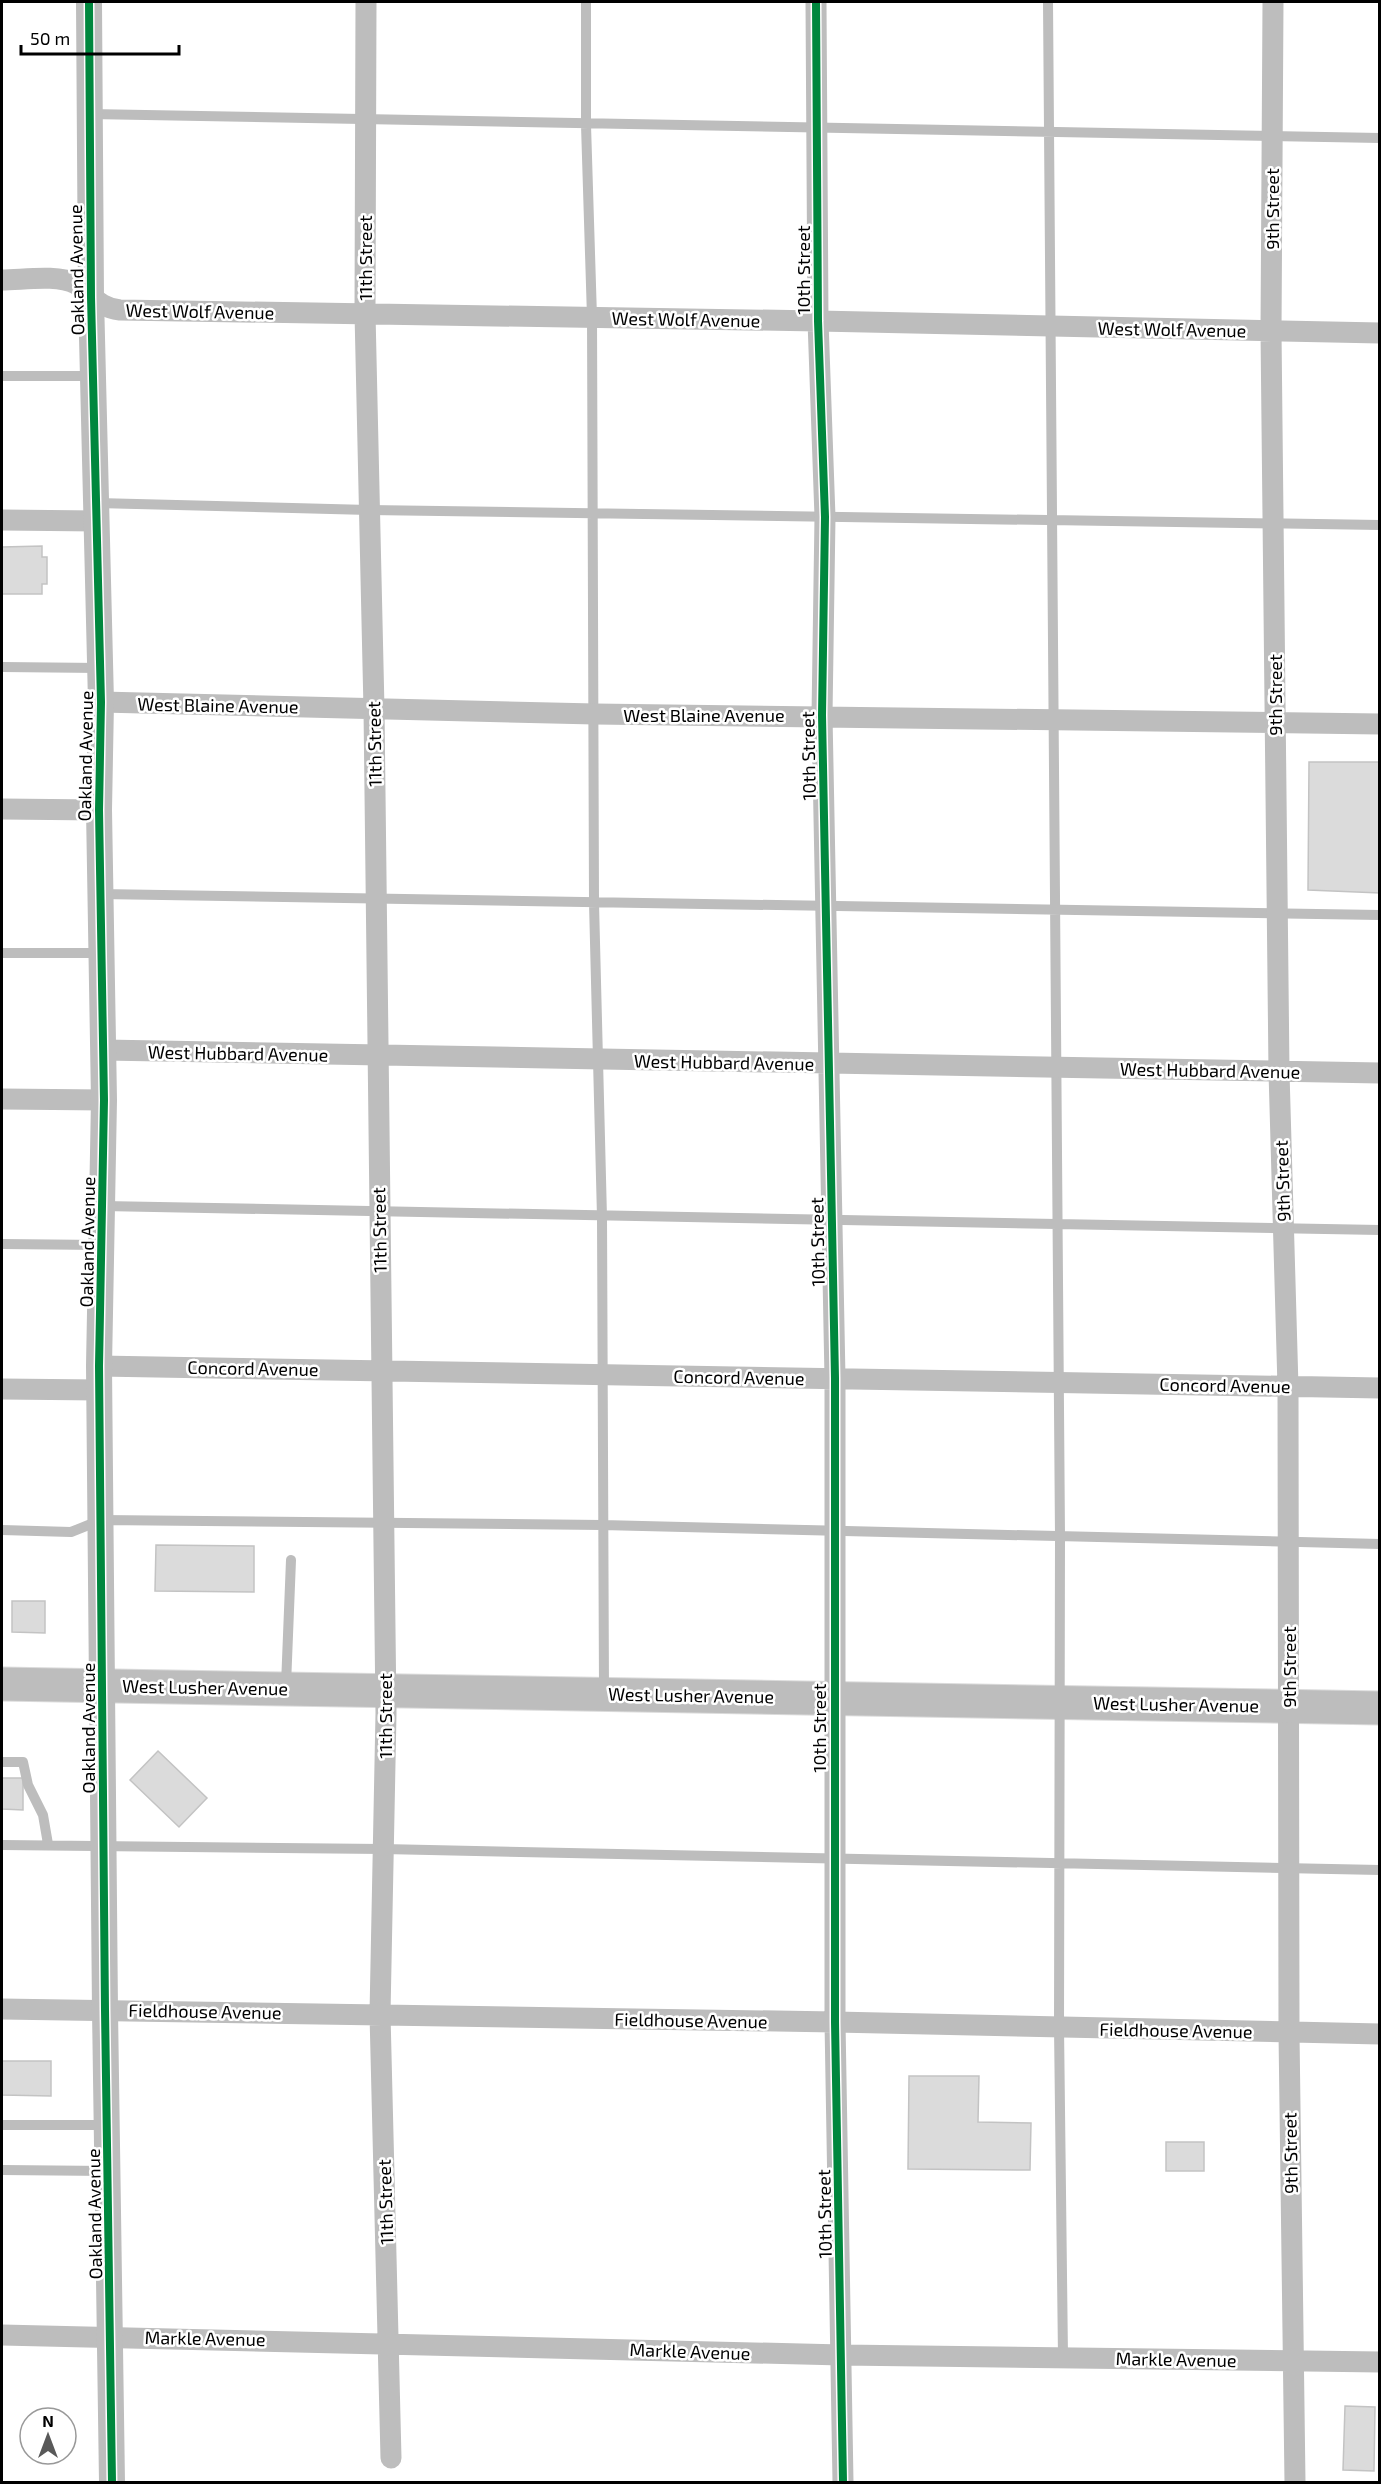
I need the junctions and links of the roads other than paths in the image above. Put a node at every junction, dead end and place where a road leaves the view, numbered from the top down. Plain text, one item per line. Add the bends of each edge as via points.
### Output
1 (89, 2) edge
2 (366, 2) edge
3 (586, 2) edge
4 (816, 2) edge
5 (1048, 2) edge
6 (1273, 2) edge
7 (90, 114) junction
8 (366, 119) junction
9 (586, 125) junction
10 (817, 126) junction
11 (1049, 131) junction
12 (1272, 136) junction
13 (1380, 138) edge
14 (2, 280) edge
15 (91, 297) junction
16 (365, 313) junction
17 (592, 317) junction
18 (818, 321) junction
19 (1050, 326) junction
20 (1271, 331) junction
21 (1380, 333) edge
22 (2, 376) edge
23 (93, 376) junction
24 (369, 510) junction
25 (96, 512) junction
26 (591, 513) junction
27 (825, 517) junction
28 (2, 520) edge
29 (1052, 520) junction
30 (1275, 523) junction
31 (1380, 525) edge
32 (2, 667) edge
33 (100, 668) junction
34 (101, 702) junction
35 (374, 709) junction
36 (595, 714) junction
37 (822, 715) junction
38 (1054, 719) junction
39 (1275, 722) junction
40 (1380, 724) edge
41 (2, 809) edge
42 (99, 810) junction
43 (100, 894) junction
44 (376, 898) junction
45 (594, 903) junction
46 (826, 907) junction
47 (1055, 912) junction
48 (1277, 912) junction
49 (1380, 915) edge
50 (2, 953) edge
51 (102, 953) junction
52 (104, 1050) junction
53 (378, 1055) junction
54 (597, 1059) junction
55 (828, 1064) junction
56 (1056, 1068) junction
57 (1279, 1071) junction
58 (1380, 1073) edge
59 (2, 1099) edge
60 (104, 1100) junction
61 (102, 1206) junction
62 (379, 1212) junction
63 (602, 1217) junction
64 (832, 1218) junction
65 (1058, 1223) junction
66 (1284, 1227) junction
67 (1380, 1230) edge
68 (2, 1244) edge
69 (102, 1245) junction
70 (380, 1370) junction
71 (603, 1375) junction
72 (99, 1378) junction
73 (835, 1378) junction
74 (1059, 1383) junction
75 (1288, 1386) junction
76 (1380, 1388) edge
77 (2, 1389) edge
78 (101, 1520) junction
79 (383, 1522) junction
80 (602, 1525) junction
81 (2, 1530) edge
82 (834, 1530) junction
83 (1060, 1537) junction
84 (1288, 1542) junction
85 (1380, 1544) edge
86 (291, 1560) dead end
87 (2, 1684) edge
88 (103, 1685) junction
89 (286, 1688) junction
90 (385, 1690) junction
91 (604, 1694) junction
92 (834, 1698) junction
93 (1059, 1702) junction
94 (1290, 1706) junction
95 (1380, 1708) edge
96 (2, 1762) edge
97 (48, 1844) junction
98 (2, 1845) edge
99 (104, 1845) junction
100 (383, 1849) junction
101 (835, 1858) junction
102 (1060, 1864) junction
103 (1289, 1870) junction
104 (1380, 1870) edge
105 (2, 2009) edge
106 (105, 2010) junction
107 (380, 2014) junction
108 (835, 2022) junction
109 (1059, 2027) junction
110 (1288, 2033) junction
111 (1380, 2034) edge
112 (2, 2125) edge
113 (107, 2125) junction
114 (2, 2170) edge
115 (108, 2171) junction
116 (2, 2335) edge
117 (111, 2336) junction
118 (390, 2343) junction
119 (842, 2355) junction
120 (1063, 2357) junction
121 (1294, 2360) junction
122 (1380, 2362) edge
123 (391, 2458) dead end
124 (112, 2482) edge
125 (843, 2482) edge
126 (1295, 2482) edge

1 - 7 street, Oakland Avenue
2 - 8 street, 11th Street
3 - 9 lane
4 - 10 street, 10th Street
5 - 11 lane
6 - 12 street, 9th Street
7 - 8 lane
7 - 15 street, Oakland Avenue
8 - 9 lane
8 - 16 street, 11th Street
9 - 10 lane
9 - 17 lane
10 - 11 lane
10 - 18 street, 10th Street
11 - 12 lane
11 - 19 lane
12 - 13 lane
12 - 20 street, 9th Street
14 - 15 street, West Wolf Avenue via 63,280 76,284
15 - 16 street, West Wolf Avenue via 107,308 120,310
15 - 23 street, Oakland Avenue
16 - 17 street, West Wolf Avenue
16 - 24 street, 11th Street
17 - 18 street, West Wolf Avenue
17 - 26 lane
18 - 19 street, West Wolf Avenue
18 - 27 street, 10th Street
19 - 20 street, West Wolf Avenue
19 - 29 lane
20 - 21 street, West Wolf Avenue
20 - 30 street, 9th Street
22 - 23 lane
23 - 25 street, Oakland Avenue
24 - 25 lane
24 - 26 lane
24 - 35 street, 11th Street
25 - 28 street
25 - 33 street, Oakland Avenue
26 - 27 lane
26 - 36 lane
27 - 29 lane
27 - 37 street, 10th Street
29 - 30 lane
29 - 38 lane
30 - 31 lane
30 - 39 street, 9th Street
32 - 33 lane
33 - 34 street, Oakland Avenue
34 - 35 street, West Blaine Avenue
34 - 42 street, Oakland Avenue
35 - 36 street, West Blaine Avenue
35 - 44 street, 11th Street
36 - 37 street, West Blaine Avenue
36 - 45 lane
37 - 38 street, West Blaine Avenue
37 - 46 street, 10th Street
38 - 39 street, West Blaine Avenue
38 - 47 lane
39 - 40 street, West Blaine Avenue
39 - 48 street, 9th Street
41 - 42 street
42 - 43 street, Oakland Avenue
43 - 44 lane
43 - 51 street, Oakland Avenue
44 - 45 lane
44 - 53 street, 11th Street
45 - 46 lane
45 - 54 lane
46 - 47 lane
46 - 55 street, 10th Street
47 - 48 lane
47 - 56 lane
48 - 49 lane
48 - 57 street, 9th Street
50 - 51 lane
51 - 52 street, Oakland Avenue
52 - 53 street, West Hubbard Avenue
52 - 60 street, Oakland Avenue
53 - 54 street, West Hubbard Avenue
53 - 62 street, 11th Street
54 - 55 street, West Hubbard Avenue
54 - 63 lane
55 - 56 street, West Hubbard Avenue
55 - 64 street, 10th Street
56 - 57 street, West Hubbard Avenue
56 - 65 lane
57 - 58 street, West Hubbard Avenue
57 - 66 street, 9th Street
59 - 60 street
60 - 61 street, Oakland Avenue
61 - 62 lane
61 - 69 street, Oakland Avenue
62 - 63 lane
62 - 70 street, 11th Street
63 - 64 lane
63 - 71 lane
64 - 65 lane
64 - 73 street, 10th Street
65 - 66 lane
65 - 74 lane
66 - 67 lane
66 - 75 street, 9th Street
68 - 69 lane
69 - 72 street, Oakland Avenue
70 - 71 street, Concord Avenue
70 - 72 street, Concord Avenue
70 - 79 street, 11th Street
71 - 73 street, Concord Avenue
71 - 80 lane
72 - 77 street, Concord Avenue
72 - 78 street, Oakland Avenue
73 - 74 street, Concord Avenue
73 - 82 street, 10th Street
74 - 75 street, Concord Avenue
74 - 83 lane
75 - 76 street, Concord Avenue
75 - 84 street, 9th Street
78 - 79 lane
78 - 81 lane via 70,1532
78 - 88 street, Oakland Avenue
79 - 80 lane
79 - 90 street, 11th Street
80 - 82 lane
80 - 91 lane
82 - 83 lane
82 - 92 street, 10th Street
83 - 84 lane
83 - 93 lane
84 - 85 lane
84 - 94 street, 9th Street
86 - 89 lane
87 - 88 main road, West Lusher Avenue
88 - 89 main road, West Lusher Avenue
88 - 99 street, Oakland Avenue
89 - 90 main road, West Lusher Avenue
90 - 91 main road, West Lusher Avenue
90 - 100 street, 11th Street
91 - 92 main road, West Lusher Avenue
92 - 93 main road, West Lusher Avenue
92 - 101 street, 10th Street
93 - 94 main road, West Lusher Avenue
93 - 102 lane
94 - 95 main road, West Lusher Avenue
94 - 103 street, 9th Street
96 - 97 lane via 23,1762 28,1785 43,1815
97 - 98 lane
97 - 99 lane
99 - 100 lane
99 - 106 street, Oakland Avenue
100 - 101 lane
100 - 107 street, 11th Street
101 - 102 lane
101 - 108 street, 10th Street
102 - 103 lane
102 - 109 lane
103 - 104 lane
103 - 110 street, 9th Street
105 - 106 street, Fieldhouse Avenue
106 - 107 street, Fieldhouse Avenue
106 - 113 street, Oakland Avenue
107 - 108 street, Fieldhouse Avenue
107 - 118 street, 11th Street
108 - 109 street, Fieldhouse Avenue
108 - 119 street, 10th Street
109 - 110 street, Fieldhouse Avenue
109 - 120 lane
110 - 111 street, Fieldhouse Avenue
110 - 121 street, 9th Street
112 - 113 lane
113 - 115 street, Oakland Avenue
114 - 115 lane
115 - 117 street, Oakland Avenue
116 - 117 street, Markle Avenue
117 - 118 street, Markle Avenue
117 - 124 street, Oakland Avenue
118 - 119 street, Markle Avenue
118 - 123 street, 11th Street
119 - 120 street, Markle Avenue
119 - 125 street, 10th Street
120 - 121 street, Markle Avenue
121 - 122 street, Markle Avenue
121 - 126 street, 9th Street

